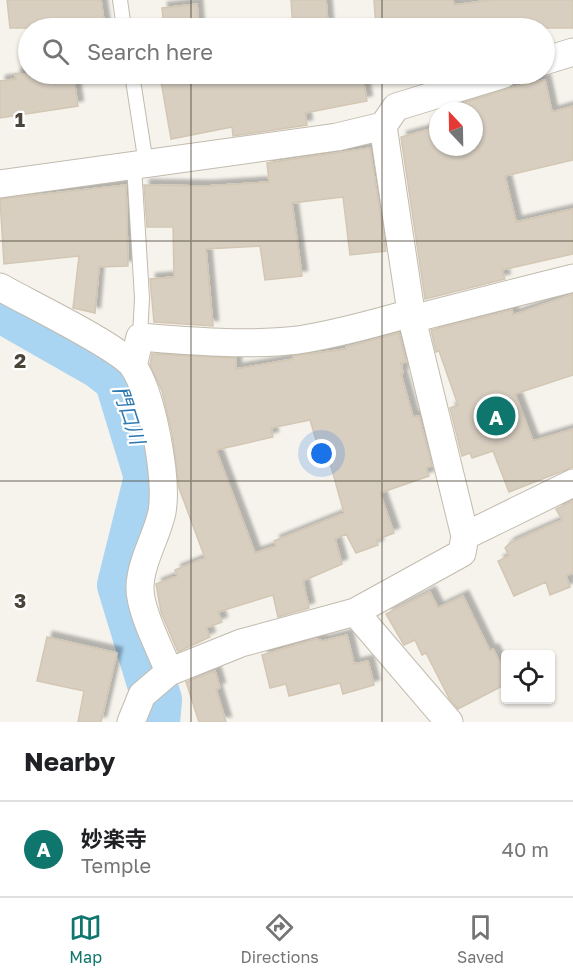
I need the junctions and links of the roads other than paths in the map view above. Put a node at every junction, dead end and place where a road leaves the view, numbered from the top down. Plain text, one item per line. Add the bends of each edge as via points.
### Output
1 (120, 0) edge
2 (123, 18) edge
3 (573, 52) edge
4 (555, 58) edge
5 (133, 84) edge
6 (471, 84) edge
7 (383, 126) junction
8 (140, 165) junction
9 (0, 184) edge
10 (573, 278) edge
11 (0, 287) edge
12 (411, 316) junction
13 (140, 338) junction
14 (133, 366) junction
15 (573, 483) edge
16 (465, 536) junction
17 (355, 612) junction
18 (167, 673) junction
19 (132, 722) edge
20 (449, 722) edge

1 - 2 lane
3 - 4 street
5 - 8 lane
6 - 7 street via 396,107
7 - 8 street via 337,137
7 - 12 street
8 - 9 street
8 - 13 lane
10 - 12 street
11 - 14 street via 113,350
12 - 13 street via 295,340
12 - 16 street
13 - 14 street
14 - 18 street via 161,453 162,512 142,576 142,601
15 - 16 street
16 - 17 street via 462,553
17 - 18 street via 241,643
17 - 20 street
18 - 19 street via 142,694

